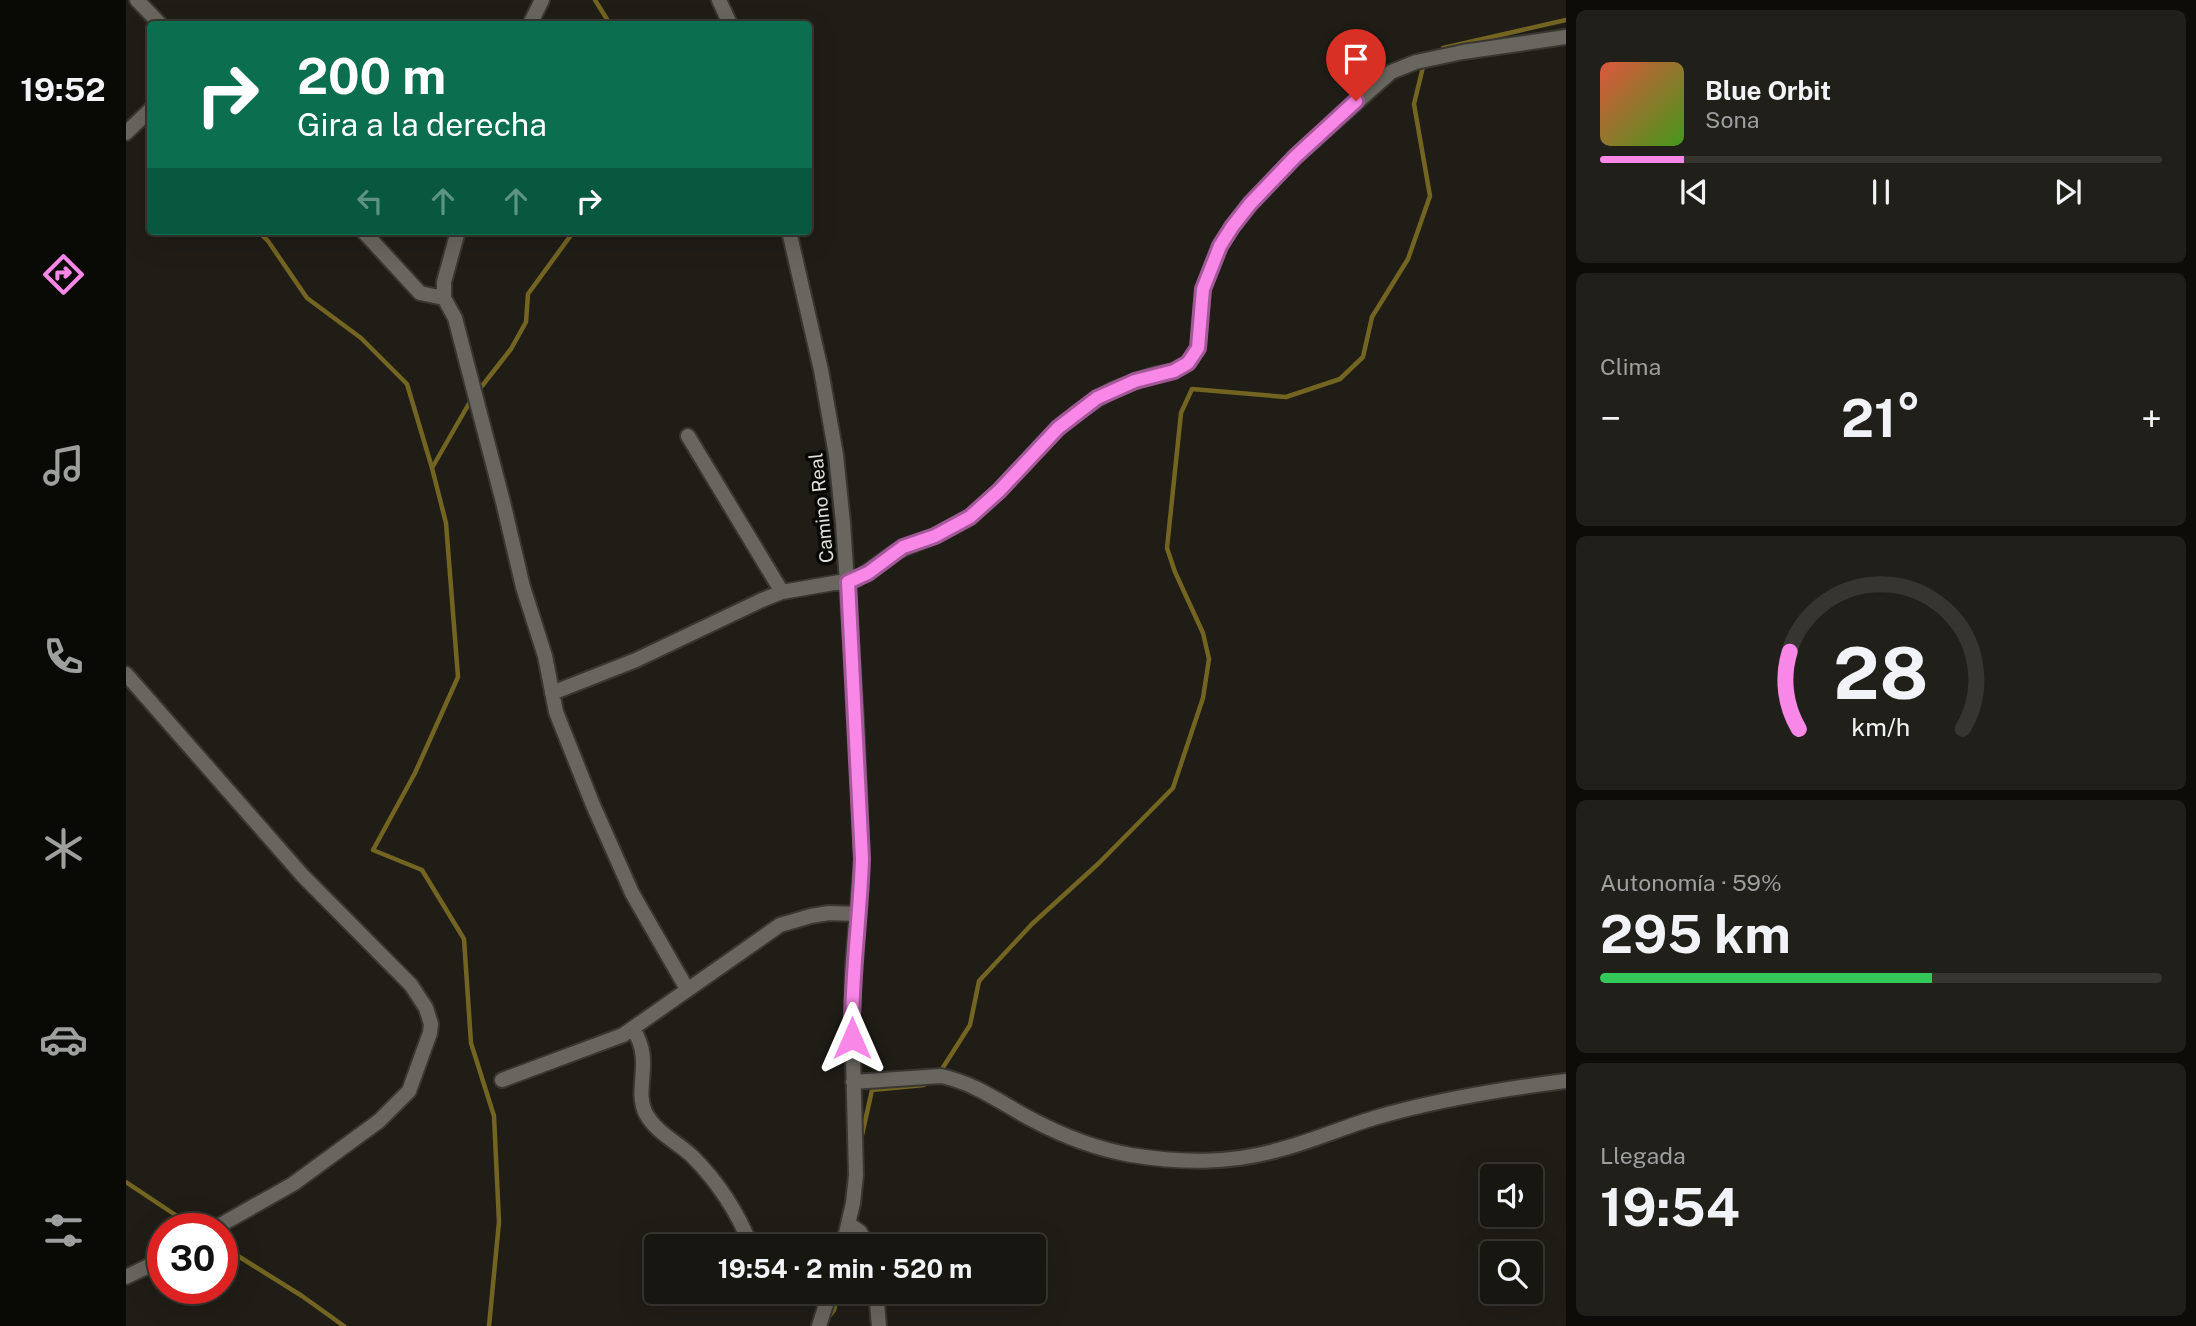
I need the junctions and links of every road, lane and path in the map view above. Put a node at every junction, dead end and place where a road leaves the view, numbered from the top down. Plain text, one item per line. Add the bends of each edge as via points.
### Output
1 (137, 0) edge
2 (542, 0) edge
3 (719, 0) edge
4 (157, 21) edge
5 (532, 21) edge
6 (729, 21) edge
7 (1566, 37) edge
8 (147, 113) edge
9 (126, 133) edge
10 (366, 235) edge
11 (457, 235) edge
12 (790, 235) edge
13 (443, 298) junction
14 (688, 436) dead end
15 (848, 582) junction
16 (782, 593) junction
17 (126, 674) edge
18 (552, 693) junction
19 (858, 914) junction
20 (687, 989) junction
21 (633, 1029) junction
22 (502, 1080) dead end
23 (1566, 1080) edge
24 (853, 1082) junction
25 (238, 1216) edge
26 (849, 1224) junction
27 (746, 1234) edge
28 (846, 1234) edge
29 (861, 1234) edge
30 (147, 1267) edge
31 (126, 1277) edge
32 (826, 1304) edge
33 (877, 1304) edge
34 (819, 1326) edge
35 (880, 1326) edge

1 - 4 street
2 - 5 street
3 - 6 street
7 - 15 street via 1428,60 1402,66 1384,77 1295,157 1232,227 1203,289 1198,348 1188,363 1097,398 1058,428 970,517 903,547
8 - 9 street
10 - 13 street via 420,293
11 - 13 street
12 - 15 street, Camino Real via 836,455
13 - 18 street via 456,318
14 - 16 street
15 - 16 street
15 - 19 street, Camino Real via 862,859
16 - 18 street
17 - 25 street via 296,868 411,985 431,1024 409,1091 399,1103 293,1184
18 - 20 street via 593,805 632,893
19 - 20 street via 830,913 780,925
19 - 24 street, Camino Real
20 - 21 street
21 - 22 street
21 - 27 street via 644,1062 641,1098 646,1115 695,1159
23 - 24 street via 1400,1112 1278,1150 1209,1162 1127,1154 1073,1138 955,1079
24 - 26 street, Camino Real via 856,1175
26 - 28 street, Camino Real
26 - 29 street
30 - 31 street
32 - 34 street
33 - 35 street

